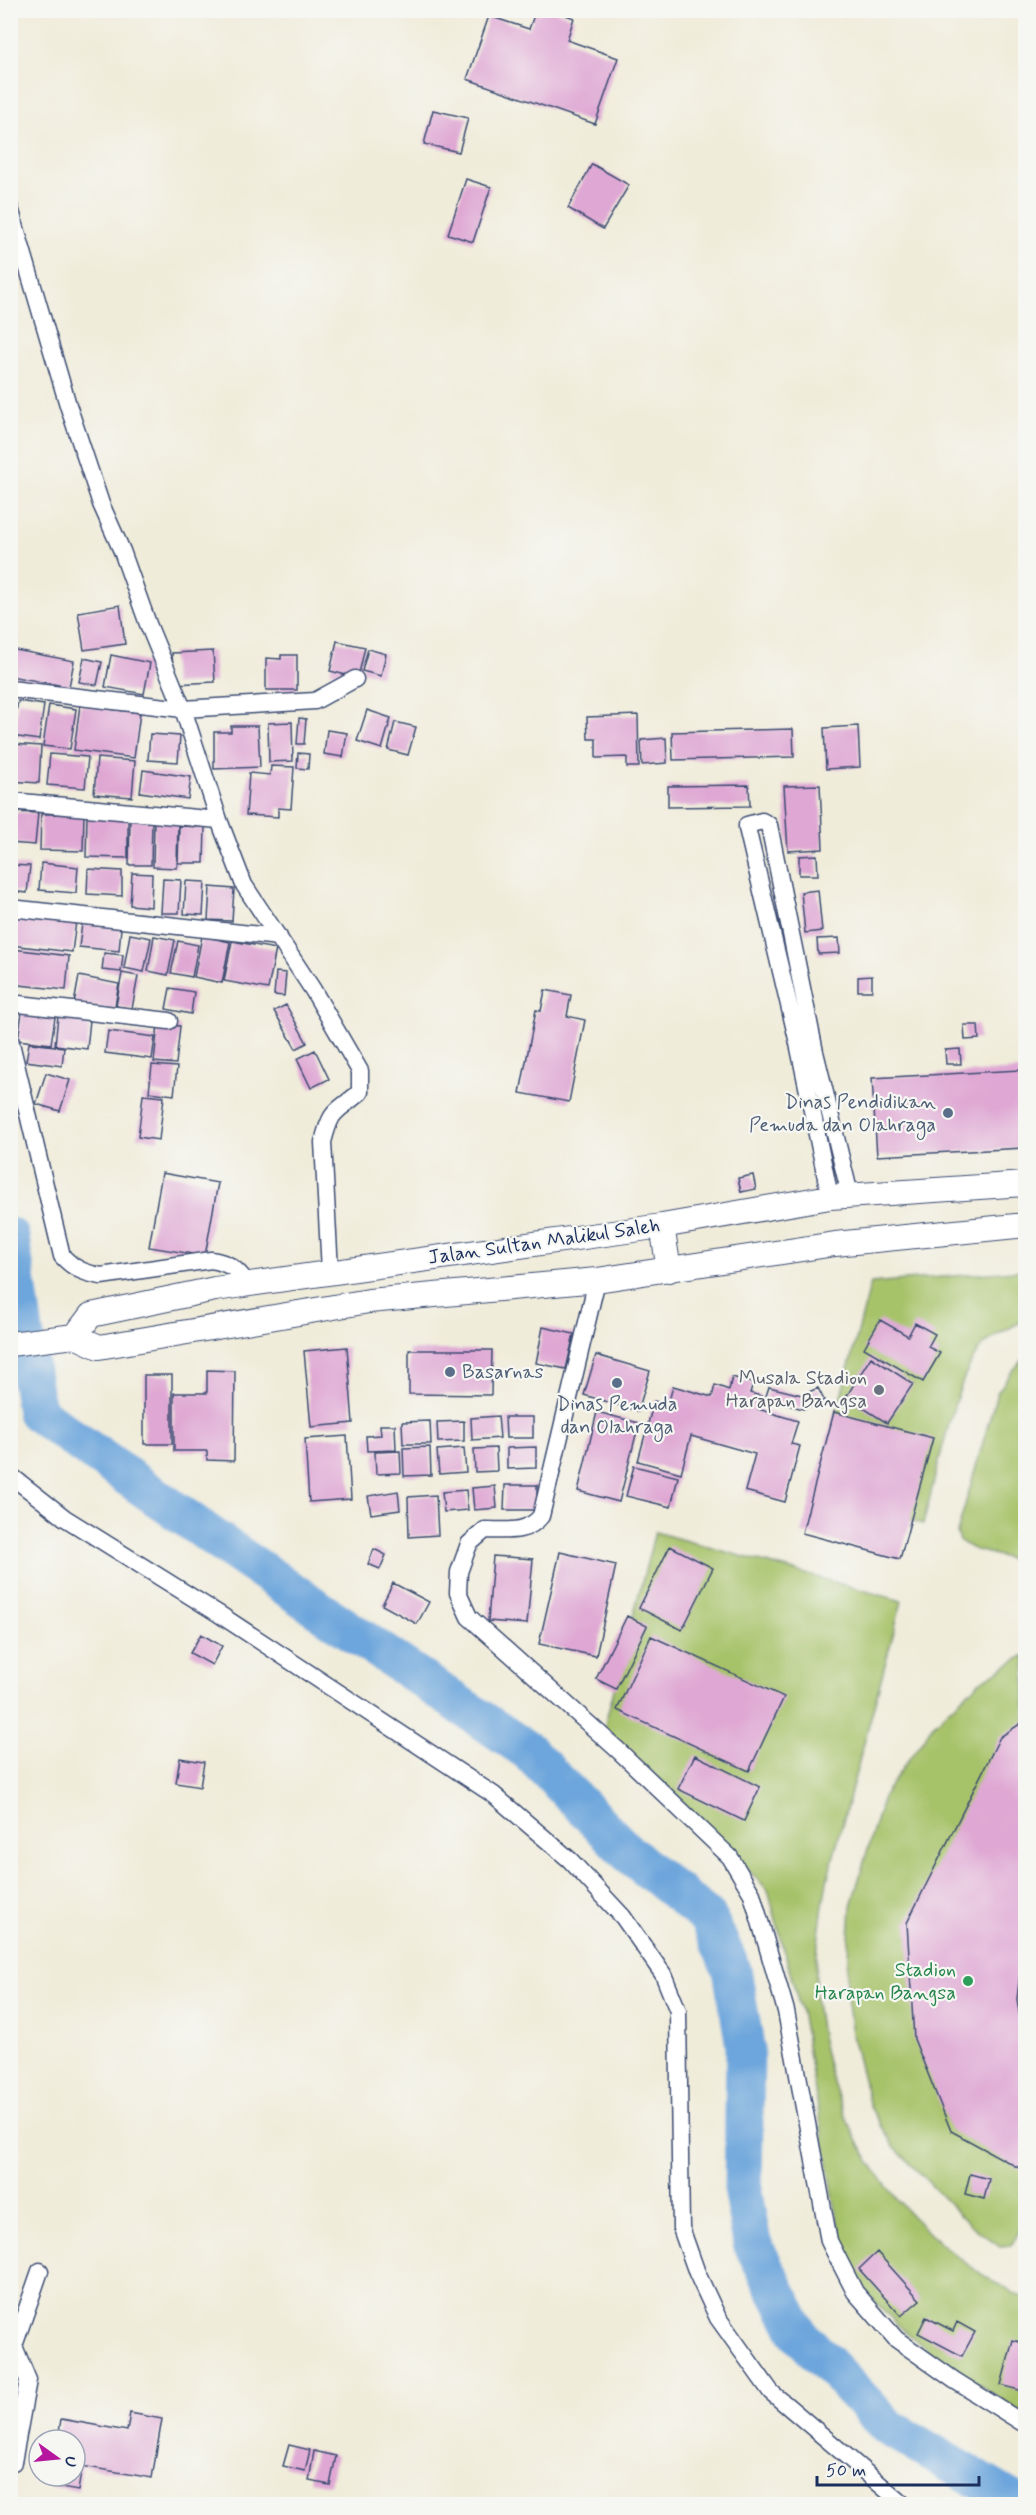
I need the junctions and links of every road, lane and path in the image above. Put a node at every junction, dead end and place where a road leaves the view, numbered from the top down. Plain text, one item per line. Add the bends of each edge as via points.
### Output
1 (10, 208) edge
2 (356, 679) dead end
3 (10, 689) edge
4 (183, 709) junction
5 (10, 801) edge
6 (219, 820) junction
7 (10, 908) edge
8 (279, 937) junction
9 (10, 1003) edge
10 (168, 1021) dead end
11 (10, 1040) edge
12 (1026, 1184) edge
13 (840, 1196) junction
14 (1026, 1225) edge
15 (662, 1226) junction
16 (669, 1270) junction
17 (330, 1271) junction
18 (597, 1280) junction
19 (248, 1284) junction
20 (68, 1337) junction
21 (10, 1344) edge
22 (10, 1475) edge
23 (40, 2271) dead end
24 (1026, 2425) edge
25 (10, 2463) edge
26 (903, 2505) edge

1 - 4 street via 101,504
2 - 4 street via 315,701
3 - 4 street
4 - 6 street
5 - 6 street
6 - 8 street via 244,885
7 - 8 street
8 - 17 street via 360,1071 360,1092 338,1107 328,1122 323,1142
9 - 10 street
11 - 19 street via 62,1256 86,1274 101,1276 211,1260 225,1262 235,1267
12 - 13 main road, Jalan Sultan Malikul Saleh
13 - 13 street via 798,1043 747,828 762,821 769,825
13 - 15 main road, Jalan Sultan Malikul Saleh
14 - 16 main road, Jalan Sultan Malikul Saleh via 835,1244
15 - 16 main road
15 - 17 main road, Jalan Sultan Malikul Saleh
16 - 18 main road, Jalan Sultan Malikul Saleh
17 - 19 main road, Jalan Sultan Malikul Saleh
18 - 20 main road, Jalan Sultan Malikul Saleh via 369,1301 99,1347
18 - 24 street via 541,1516 523,1530 484,1530 469,1544 459,1572 458,1593 469,1617 730,1857 752,1894 786,2010 829,2241 855,2292 896,2338
19 - 20 main road, Jalan Sultan Malikul Saleh via 91,1315
20 - 21 main road, Jalan Sultan Malikul Saleh
22 - 26 street via 65,1518 494,1795 570,1860 623,1917 663,1974 678,2011 681,2228 718,2318 771,2392
23 - 25 street via 14,2346 28,2380

